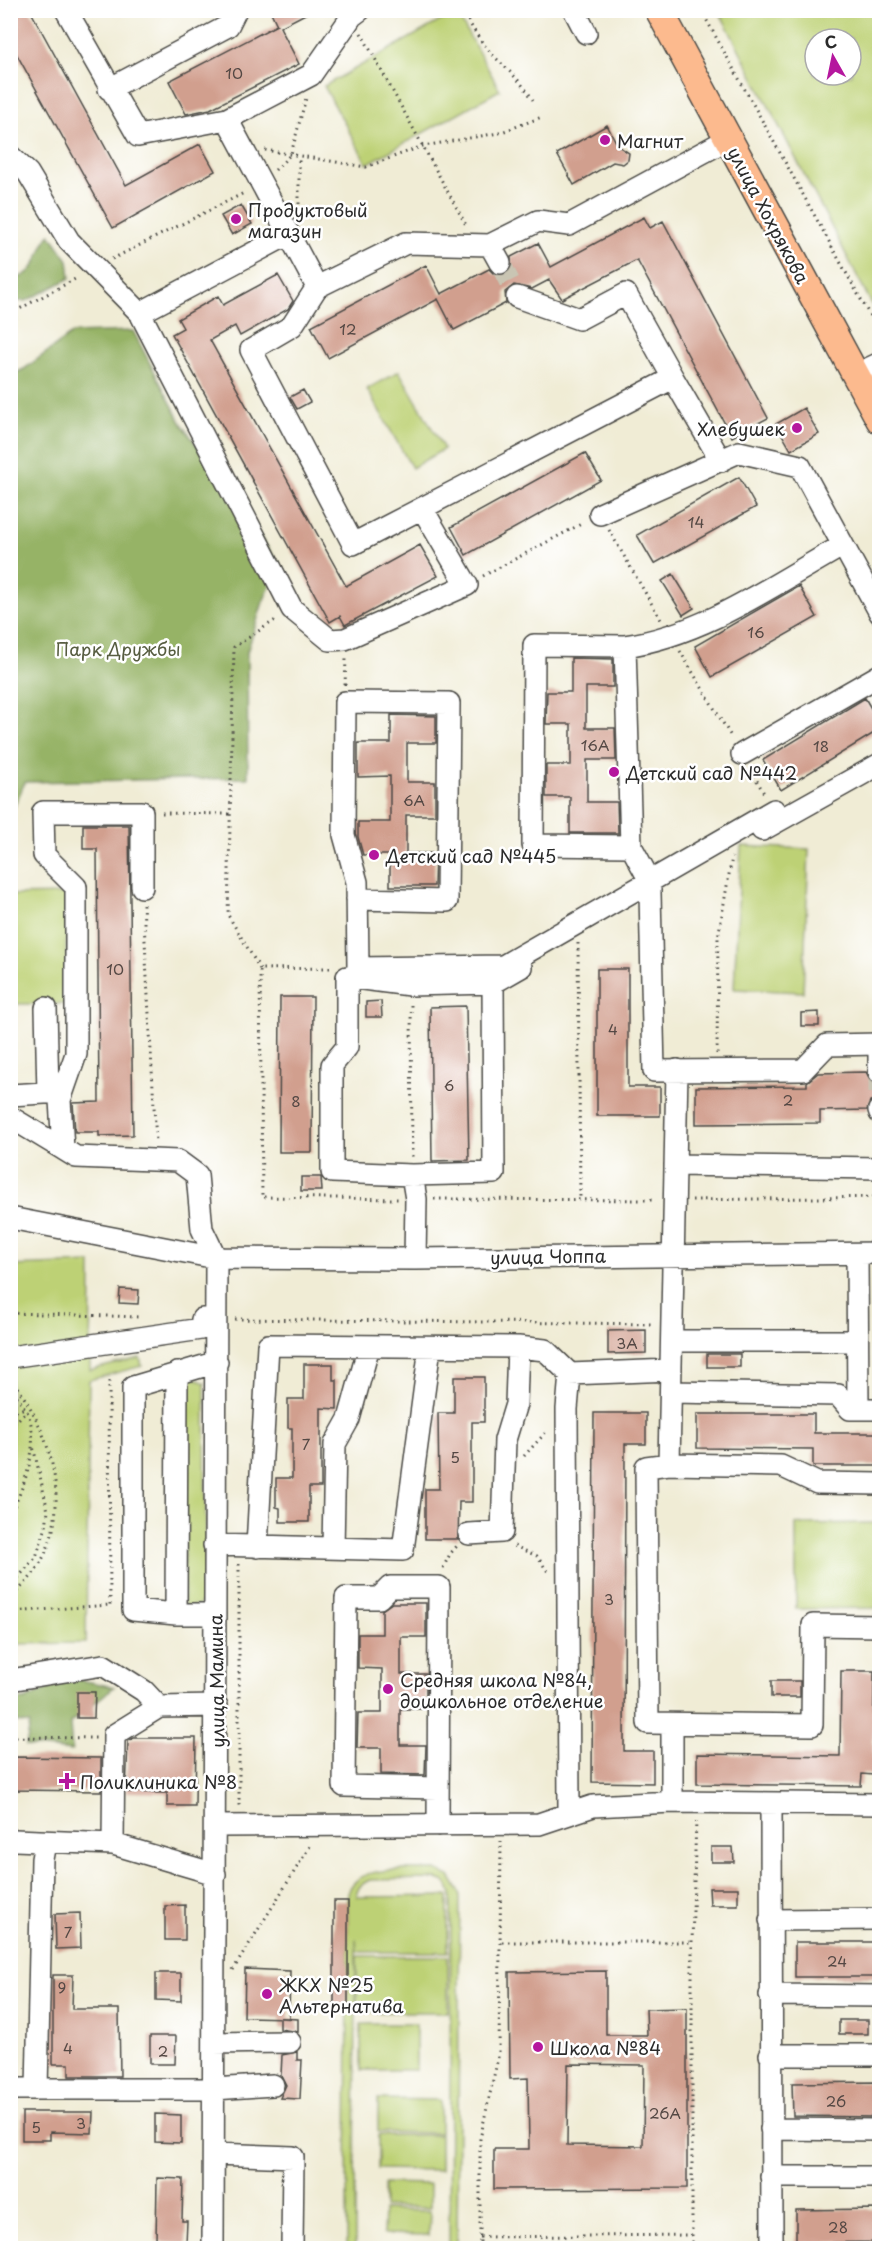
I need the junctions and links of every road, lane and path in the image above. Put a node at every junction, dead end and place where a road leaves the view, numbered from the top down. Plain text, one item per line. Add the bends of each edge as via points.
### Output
1 (66, 10) edge
2 (236, 10) edge
3 (399, 10) edge
4 (440, 10) edge
5 (462, 10) edge
6 (574, 10) edge
7 (659, 10) edge
8 (701, 10) edge
9 (353, 12) edge
10 (586, 33) dead end
11 (109, 89) junction
12 (306, 97) dead end
13 (533, 100) dead end
14 (542, 117) dead end
15 (227, 119) junction
16 (728, 139) junction
17 (423, 146) junction
18 (244, 151) junction
19 (10, 156) edge
20 (290, 156) junction
21 (299, 158) junction
22 (19, 179) edge
23 (262, 183) junction
24 (288, 232) junction
25 (489, 251) junction
26 (95, 268) junction
27 (317, 287) junction
28 (517, 297) tunnel mouth
29 (140, 313) junction
30 (10, 314) edge
31 (879, 334) edge
32 (879, 363) edge
33 (855, 375) junction
34 (673, 378) junction
35 (879, 420) edge
36 (721, 461) junction
37 (422, 508) junction
38 (600, 514) dead end
39 (842, 546) junction
40 (292, 609) junction
41 (879, 613) edge
42 (625, 646) junction
43 (346, 651) dead end
44 (879, 675) edge
45 (345, 702) junction
46 (742, 754) dead end
47 (879, 764) edge
48 (774, 810) dead end
49 (142, 812) junction
50 (230, 814) junction
51 (631, 846) junction
52 (734, 846) junction
53 (650, 887) junction
54 (142, 888) joint
55 (357, 899) junction
56 (578, 934) junction
57 (357, 968) junction
58 (260, 969) junction
59 (493, 983) junction
60 (410, 985) junction
61 (46, 1008) dead end
62 (879, 1044) edge
63 (677, 1070) junction
64 (717, 1070) junction
65 (879, 1072) edge
66 (56, 1092) junction
67 (10, 1095) edge
68 (10, 1117) edge
69 (63, 1149) junction
70 (157, 1159) junction
71 (675, 1165) junction
72 (879, 1168) edge
73 (412, 1175) junction
74 (879, 1197) edge
75 (580, 1199) junction
76 (416, 1200) junction
77 (675, 1201) junction
78 (10, 1218) edge
79 (879, 1253) edge
80 (674, 1254) junction
81 (857, 1254) junction
82 (216, 1258) junction
83 (415, 1259) junction
84 (10, 1313) edge
85 (142, 1317) dead end
86 (211, 1319) junction
87 (672, 1333) junction
88 (857, 1341) junction
89 (369, 1346) junction
90 (430, 1347) junction
91 (518, 1347) junction
92 (10, 1358) edge
93 (217, 1362) junction
94 (671, 1370) junction
95 (177, 1373) junction
96 (570, 1374) junction
97 (10, 1378) edge
98 (109, 1381) dead end
99 (10, 1386) edge
100 (671, 1392) junction
101 (567, 1408) junction
102 (858, 1409) junction
103 (879, 1409) edge
104 (26, 1410) junction
105 (10, 1413) edge
106 (10, 1427) edge
107 (33, 1446) junction
108 (524, 1457) dead end
109 (669, 1464) junction
110 (879, 1484) edge
111 (10, 1515) edge
112 (469, 1534) joint
113 (214, 1545) junction
114 (508, 1545) dead end
115 (248, 1546) junction
116 (333, 1548) junction
117 (10, 1587) edge
118 (439, 1587) junction
119 (568, 1592) junction
120 (10, 1597) edge
121 (110, 1605) junction
122 (133, 1610) junction
123 (10, 1612) edge
124 (176, 1614) junction
125 (215, 1614) junction
126 (879, 1626) edge
127 (10, 1680) edge
128 (217, 1706) junction
129 (159, 1707) junction
130 (672, 1724) junction
131 (114, 1735) junction
132 (10, 1737) edge
133 (438, 1788) junction
134 (672, 1802) junction
135 (697, 1802) junction
136 (771, 1804) junction
137 (879, 1804) edge
138 (569, 1812) junction
139 (501, 1824) junction
140 (438, 1825) junction
141 (216, 1826) junction
142 (239, 1826) junction
143 (323, 1826) junction
144 (15, 1840) dead end
145 (45, 1843) junction
146 (113, 1844) junction
147 (215, 1874) junction
148 (879, 1919) edge
149 (770, 1920) junction
150 (502, 1942) junction
151 (692, 1942) junction
152 (233, 1971) dead end
153 (770, 1995) junction
154 (879, 1996) edge
155 (290, 2042) dead end
156 (214, 2043) junction
157 (770, 2055) junction
158 (879, 2055) edge
159 (273, 2085) dead end
160 (10, 2089) edge
161 (37, 2089) junction
162 (214, 2090) junction
163 (771, 2129) junction
164 (879, 2130) edge
165 (214, 2154) junction
166 (771, 2177) junction
167 (879, 2177) edge
168 (692, 2235) junction
169 (480, 2237) junction
170 (213, 2248) edge
171 (292, 2248) edge
172 (480, 2248) edge
173 (692, 2248) edge
174 (772, 2248) edge

1 - 11 street
2 - 11 street via 228,26
3 - 4 path
5 - 13 path via 474,32 521,80
6 - 10 street
7 - 16 main road, улица Хохрякова
8 - 31 path
9 - 15 street via 311,75
9 - 17 path
11 - 15 street via 138,136
12 - 20 path
14 - 17 path via 499,133
15 - 18 street
16 - 25 street via 569,225 538,221
16 - 33 main road, улица Хохрякова
17 - 21 path via 366,167
17 - 25 path
18 - 20 path via 259,149
18 - 23 street
19 - 22 street
20 - 21 path
20 - 23 path
21 - 24 path via 299,216
22 - 26 street
23 - 24 street
23 - 26 path
24 - 27 street
24 - 29 street
25 - 27 street via 406,243
26 - 29 street
26 - 30 path
27 - 37 street via 292,326 251,350 353,544
28 - 34 street via 579,319 626,294
29 - 40 street
32 - 33 street
33 - 35 main road, улица Хохрякова
34 - 36 street
34 - 37 street
36 - 38 street
36 - 39 street via 739,452 800,466
37 - 40 street via 467,585 345,639 330,640
39 - 41 street
39 - 42 street via 702,624 652,642
40 - 50 path via 234,647
42 - 51 street
42 - 51 street via 534,645 533,845
43 - 45 path
44 - 46 street
45 - 55 street via 344,835 357,882
45 - 55 street via 449,703 447,901
47 - 52 street
48 - 53 street
49 - 50 path
49 - 54 street
49 - 66 street via 44,812 44,855 76,887 76,1054
50 - 58 path via 228,915
51 - 53 street
52 - 53 street
52 - 64 path via 718,938
53 - 56 street
53 - 57 street via 503,966
53 - 63 street via 654,1071
54 - 70 path
55 - 57 street
56 - 59 street
56 - 75 path
57 - 58 path
58 - 76 path via 262,1197
59 - 60 street
59 - 73 street via 494,1173
60 - 73 path
60 - 73 street via 347,977 347,1047 332,1065 332,1172
61 - 66 street
62 - 64 street via 827,1045 803,1070
62 - 65 street
63 - 64 street
63 - 71 street
66 - 67 street
66 - 69 street
68 - 69 street
69 - 70 street via 76,1157
70 - 82 street via 178,1161 198,1175 202,1230
71 - 72 street
71 - 77 street
73 - 76 street
74 - 77 path
75 - 76 path
75 - 77 path
76 - 83 street
77 - 80 street
78 - 82 street, улица Чоппа
79 - 81 street, улица Чоппа
80 - 81 street, улица Чоппа
80 - 83 street, улица Чоппа
80 - 87 street
81 - 88 street
82 - 83 street, улица Чоппа
82 - 86 street, улица Мамина
84 - 85 path
86 - 87 path
86 - 92 street via 202,1319 201,1329
86 - 93 street, улица Мамина
87 - 88 street
87 - 94 street
88 - 102 street
89 - 90 street
89 - 115 street via 268,1345
89 - 116 street via 349,1419 335,1444
90 - 91 street
90 - 116 street via 403,1550
91 - 96 street via 545,1350
91 - 112 street via 516,1404 505,1440 502,1532
93 - 95 street
93 - 113 street, улица Мамина
94 - 96 street
94 - 100 street
95 - 122 street via 133,1387
95 - 124 street
96 - 101 street
97 - 120 path via 27,1398 40,1423 53,1465 56,1507 54,1529 43,1560 30,1580
98 - 121 path
99 - 104 path
100 - 102 street via 838,1395 850,1409
100 - 109 street
101 - 108 path
101 - 119 street
102 - 103 street
104 - 105 path
104 - 106 path
104 - 107 path via 34,1428
107 - 111 path
107 - 117 path via 48,1510 46,1527 36,1557
109 - 110 street via 781,1466 817,1483
109 - 130 street via 646,1467 647,1700 648,1723
112 - 118 path via 443,1566
113 - 115 street
113 - 125 street, улица Мамина
114 - 119 path via 537,1556
115 - 116 street
115 - 142 path
118 - 133 street
118 - 133 street via 390,1587 379,1598 346,1598 344,1786
119 - 138 street
121 - 122 path
121 - 123 path
122 - 124 street
124 - 125 street
125 - 128 street, улица Мамина
126 - 130 street via 813,1625 813,1725
127 - 129 street via 103,1665 144,1691
128 - 129 street
128 - 141 street, улица Мамина
129 - 131 street
130 - 134 street
131 - 132 path
131 - 146 street
133 - 140 street
134 - 135 street
134 - 138 street via 593,1806
135 - 136 street
135 - 151 path
136 - 137 street
136 - 149 street
138 - 139 street via 547,1822
139 - 140 street
139 - 150 path
140 - 143 street
141 - 142 street
141 - 147 street, улица Мамина
142 - 143 street
143 - 152 path
144 - 145 street
145 - 146 street
145 - 161 street
146 - 147 street
147 - 156 street, улица Мамина
148 - 149 street
149 - 153 street
150 - 151 path
150 - 169 path via 499,2053 480,2139
151 - 168 path
153 - 154 street
153 - 157 street
155 - 156 street
156 - 162 street, улица Мамина
157 - 158 street
157 - 163 street
159 - 162 street
160 - 161 street
161 - 162 street
162 - 165 street, улица Мамина
163 - 164 street
163 - 166 street
165 - 170 street, улица Мамина
165 - 171 street via 294,2157
166 - 167 street
166 - 174 street
168 - 169 path
168 - 173 path
169 - 172 path

